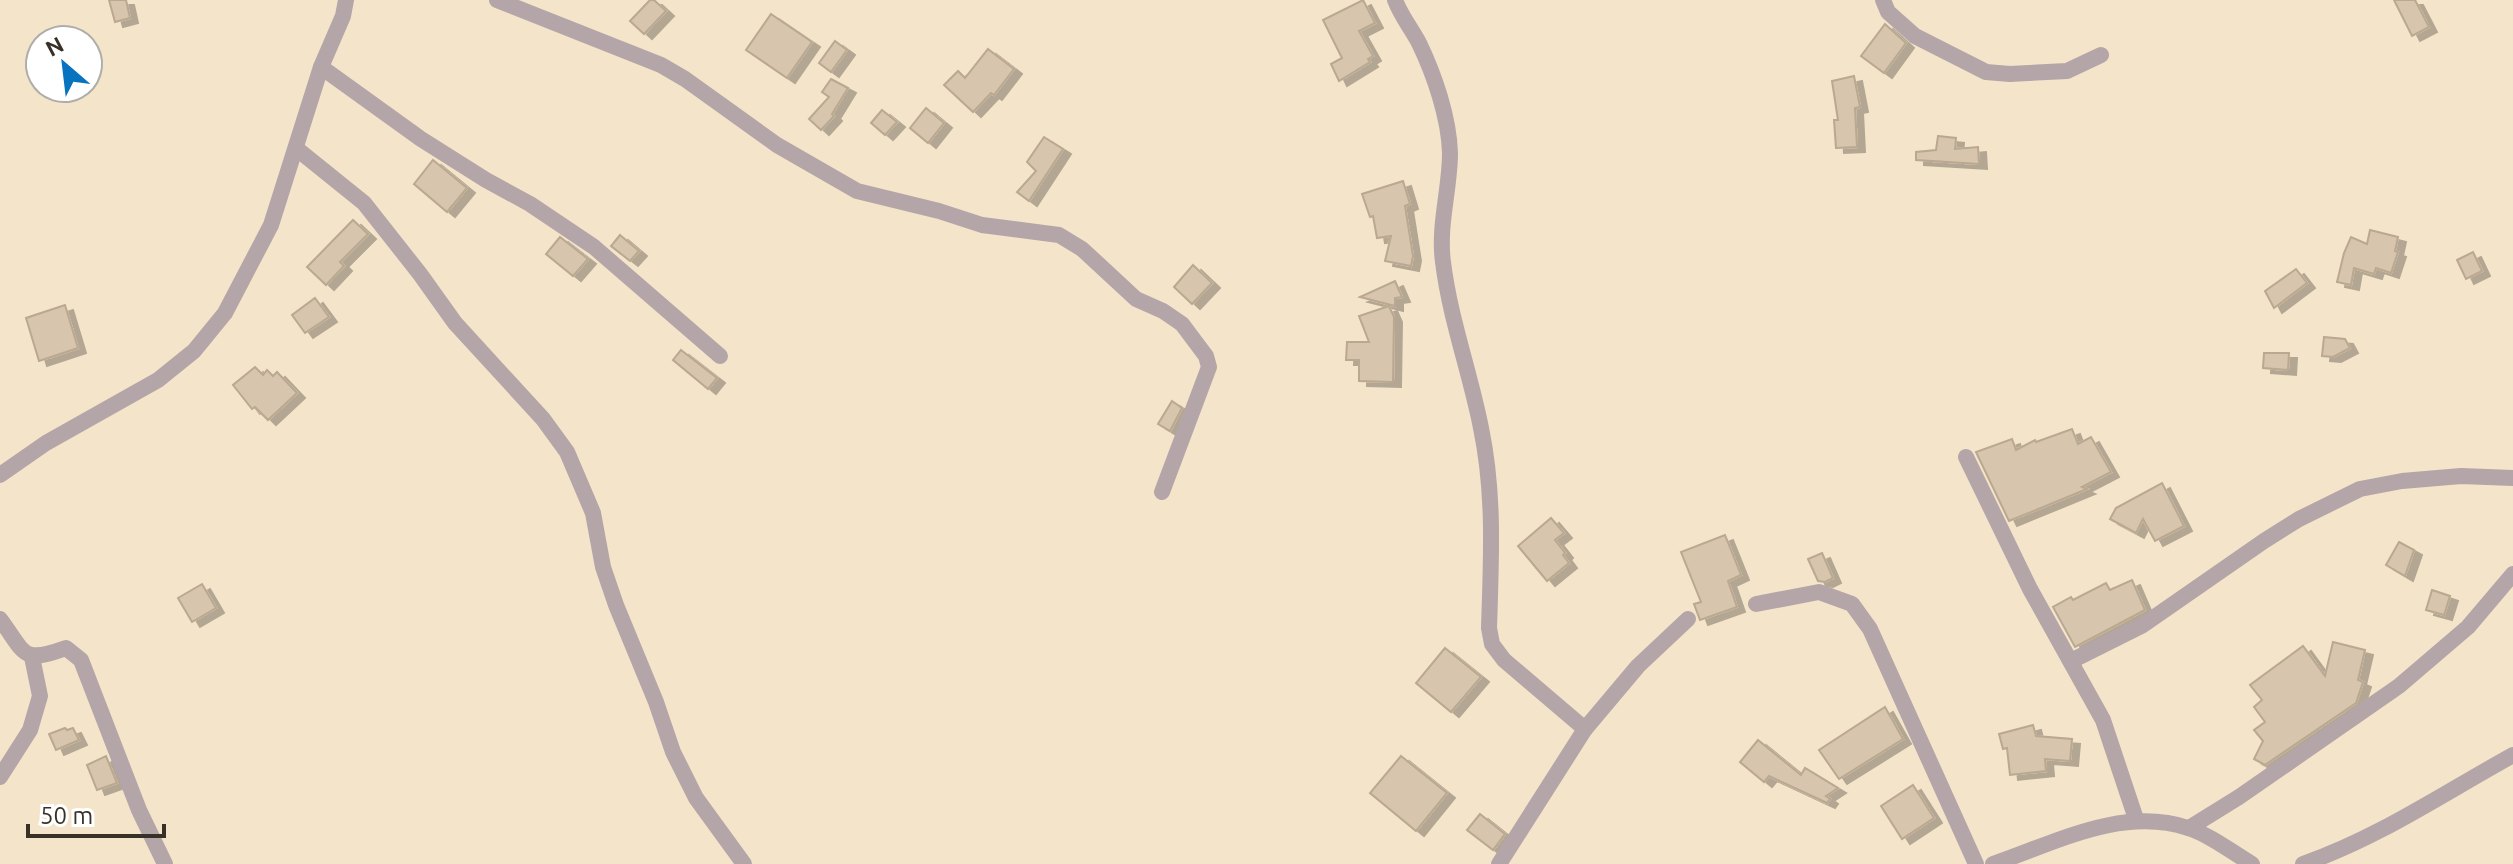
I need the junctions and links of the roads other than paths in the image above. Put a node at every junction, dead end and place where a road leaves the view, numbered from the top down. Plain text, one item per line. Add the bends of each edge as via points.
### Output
1 (346, 0) edge
2 (497, 0) edge
3 (1395, 0) edge
4 (1883, 0) edge
5 (2101, 55) dead end
6 (321, 67) junction
7 (297, 149) junction
8 (720, 356) dead end
9 (1966, 457) dead end
10 (0, 475) edge
11 (2513, 478) edge
12 (1162, 492) dead end
13 (2513, 574) edge
14 (1756, 604) dead end
15 (0, 619) edge
16 (1688, 619) dead end
17 (32, 657) junction
18 (2071, 661) junction
19 (1585, 729) junction
20 (2513, 755) edge
21 (0, 777) edge
22 (2136, 819) junction
23 (2189, 828) junction
24 (2224, 847) junction
25 (165, 864) edge
26 (744, 864) edge
27 (1499, 864) edge
28 (1976, 864) edge
29 (1993, 864) edge
30 (2218, 864) edge
31 (2252, 864) edge
32 (2303, 864) edge

1 - 6 street
2 - 12 street via 661,65 777,145 857,191 982,225 1059,235 1082,249 1136,299 1182,324 1206,356 1209,367
3 - 19 street via 1433,77 1450,154 1442,259 1481,428 1491,498 1492,644
4 - 5 street via 1888,12 1915,36 1986,72 2067,71
6 - 7 street
6 - 8 street via 421,139 594,247
7 - 10 street via 271,225 248,271 225,313 194,351 158,380
7 - 26 street via 364,203 455,323 567,452 593,513 616,605 673,752 696,798
9 - 18 street
11 - 18 street via 2446,477 2360,489 2299,519 2143,625
13 - 23 street via 2468,627 2399,686
14 - 28 street via 1819,592 1852,604 1870,629
15 - 17 street
16 - 19 street via 1638,666
17 - 21 street via 40,696 30,730
17 - 25 street via 66,648 81,660
18 - 22 street via 2103,720
19 - 27 street
20 - 32 street via 2371,835
22 - 23 street
22 - 29 street via 2090,829
23 - 24 street
24 - 30 street
24 - 31 street

